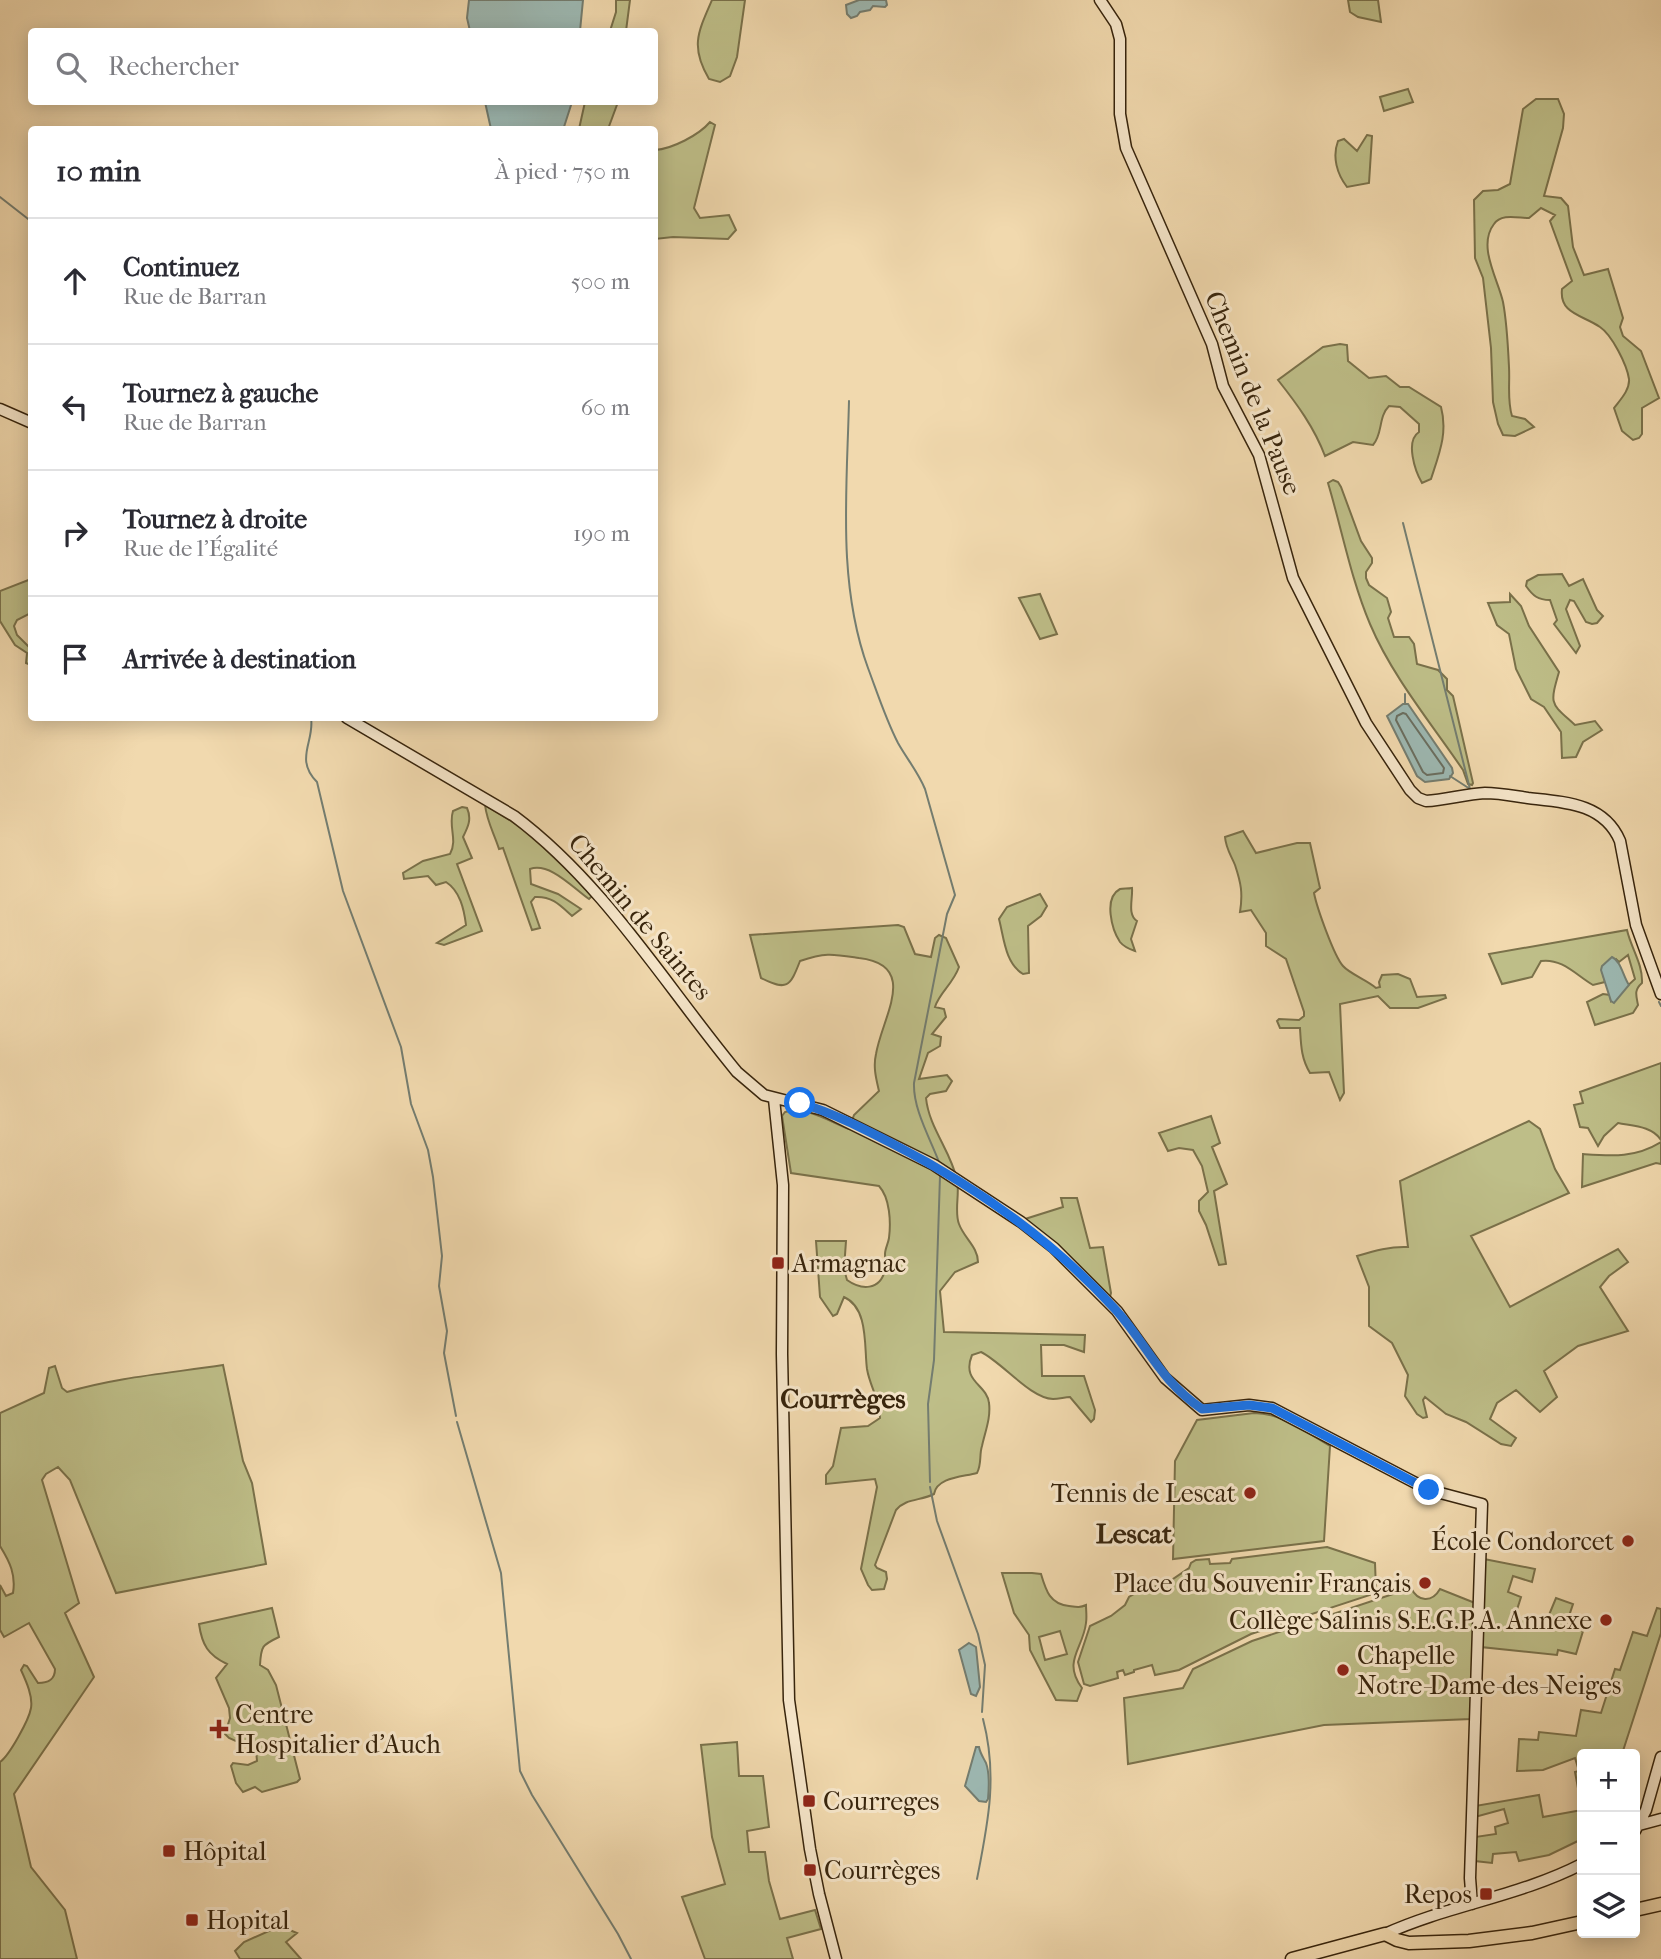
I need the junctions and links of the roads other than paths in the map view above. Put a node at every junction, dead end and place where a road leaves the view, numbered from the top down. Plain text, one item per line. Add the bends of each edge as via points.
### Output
1 (1100, 0) edge
2 (0, 409) edge
3 (28, 421) edge
4 (352, 721) edge
5 (1661, 994) edge
6 (774, 1099) junction
7 (1661, 1757) edge
8 (1661, 1819) edge
9 (1640, 1822) edge
10 (1640, 1827) edge
11 (1577, 1866) edge
12 (1472, 1903) junction
13 (1661, 1904) edge
14 (1640, 1909) edge
15 (1577, 1923) edge
16 (1385, 1934) junction
17 (836, 1959) edge
18 (1292, 1959) edge

1 - 5 street, Chemin de la Pause via 1120,39 1119,114 1126,148 1212,344 1232,407 1259,455 1293,578 1353,702 1418,798 1502,794 1574,804 1603,816 1620,841 1636,925
2 - 3 street
4 - 6 street, Chemin de Saintes via 533,830 577,870 737,1072
6 - 12 street via 845,1119 934,1165 1021,1222 1117,1311 1165,1378 1202,1409 1260,1405 1283,1412 1429,1490 1482,1504
6 - 17 street via 783,1176 789,1700 810,1849
7 - 9 street
8 - 10 street
11 - 12 street
12 - 16 street
13 - 14 main road
15 - 16 main road via 1469,1941 1409,1943
16 - 18 main road

